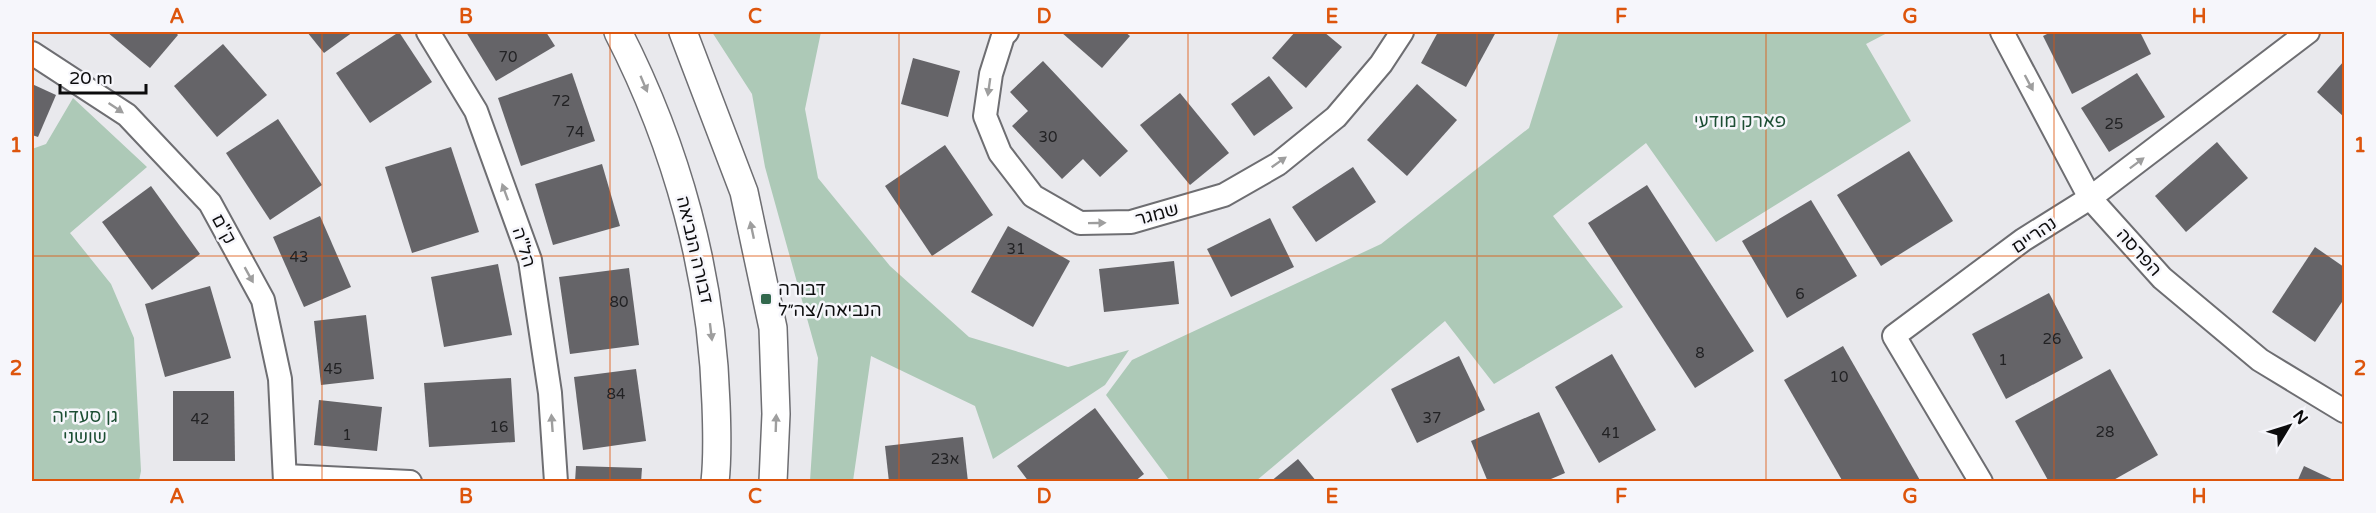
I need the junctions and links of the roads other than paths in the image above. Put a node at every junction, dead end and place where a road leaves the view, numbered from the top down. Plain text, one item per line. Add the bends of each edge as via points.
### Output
1 (428, 32) edge
2 (618, 32) edge
3 (683, 32) edge
4 (1007, 32) edge
5 (1402, 32) edge
6 (2002, 32) edge
7 (2308, 32) edge
8 (32, 53) edge
9 (2090, 198) junction
10 (2344, 411) edge
11 (285, 479) edge
12 (410, 482) edge
13 (556, 482) edge
14 (715, 482) edge
15 (773, 482) edge
16 (1981, 482) edge

13 -> 1 street, הל"ה via 550,393 530,260 476,111
2 -> 14 street, דבורה הנביאה via 643,81 673,160 706,286 715,360
15 -> 3 street via 773,328 744,192
4 -> 5 street, שמגר via 991,74 985,117 1000,153 1033,196 1080,223 1131,222 1224,195 1278,164 1336,117 1381,64
6 -> 9 street, הפרסה
9 -> 7 street, נהריים
8 -> 11 street, ק"ם via 127,115 210,203 263,300 280,379
9 - 10 street, הפרסה via 2162,278 2260,360
9 - 16 street, נהריים via 2023,240 1894,336
11 - 12 street

